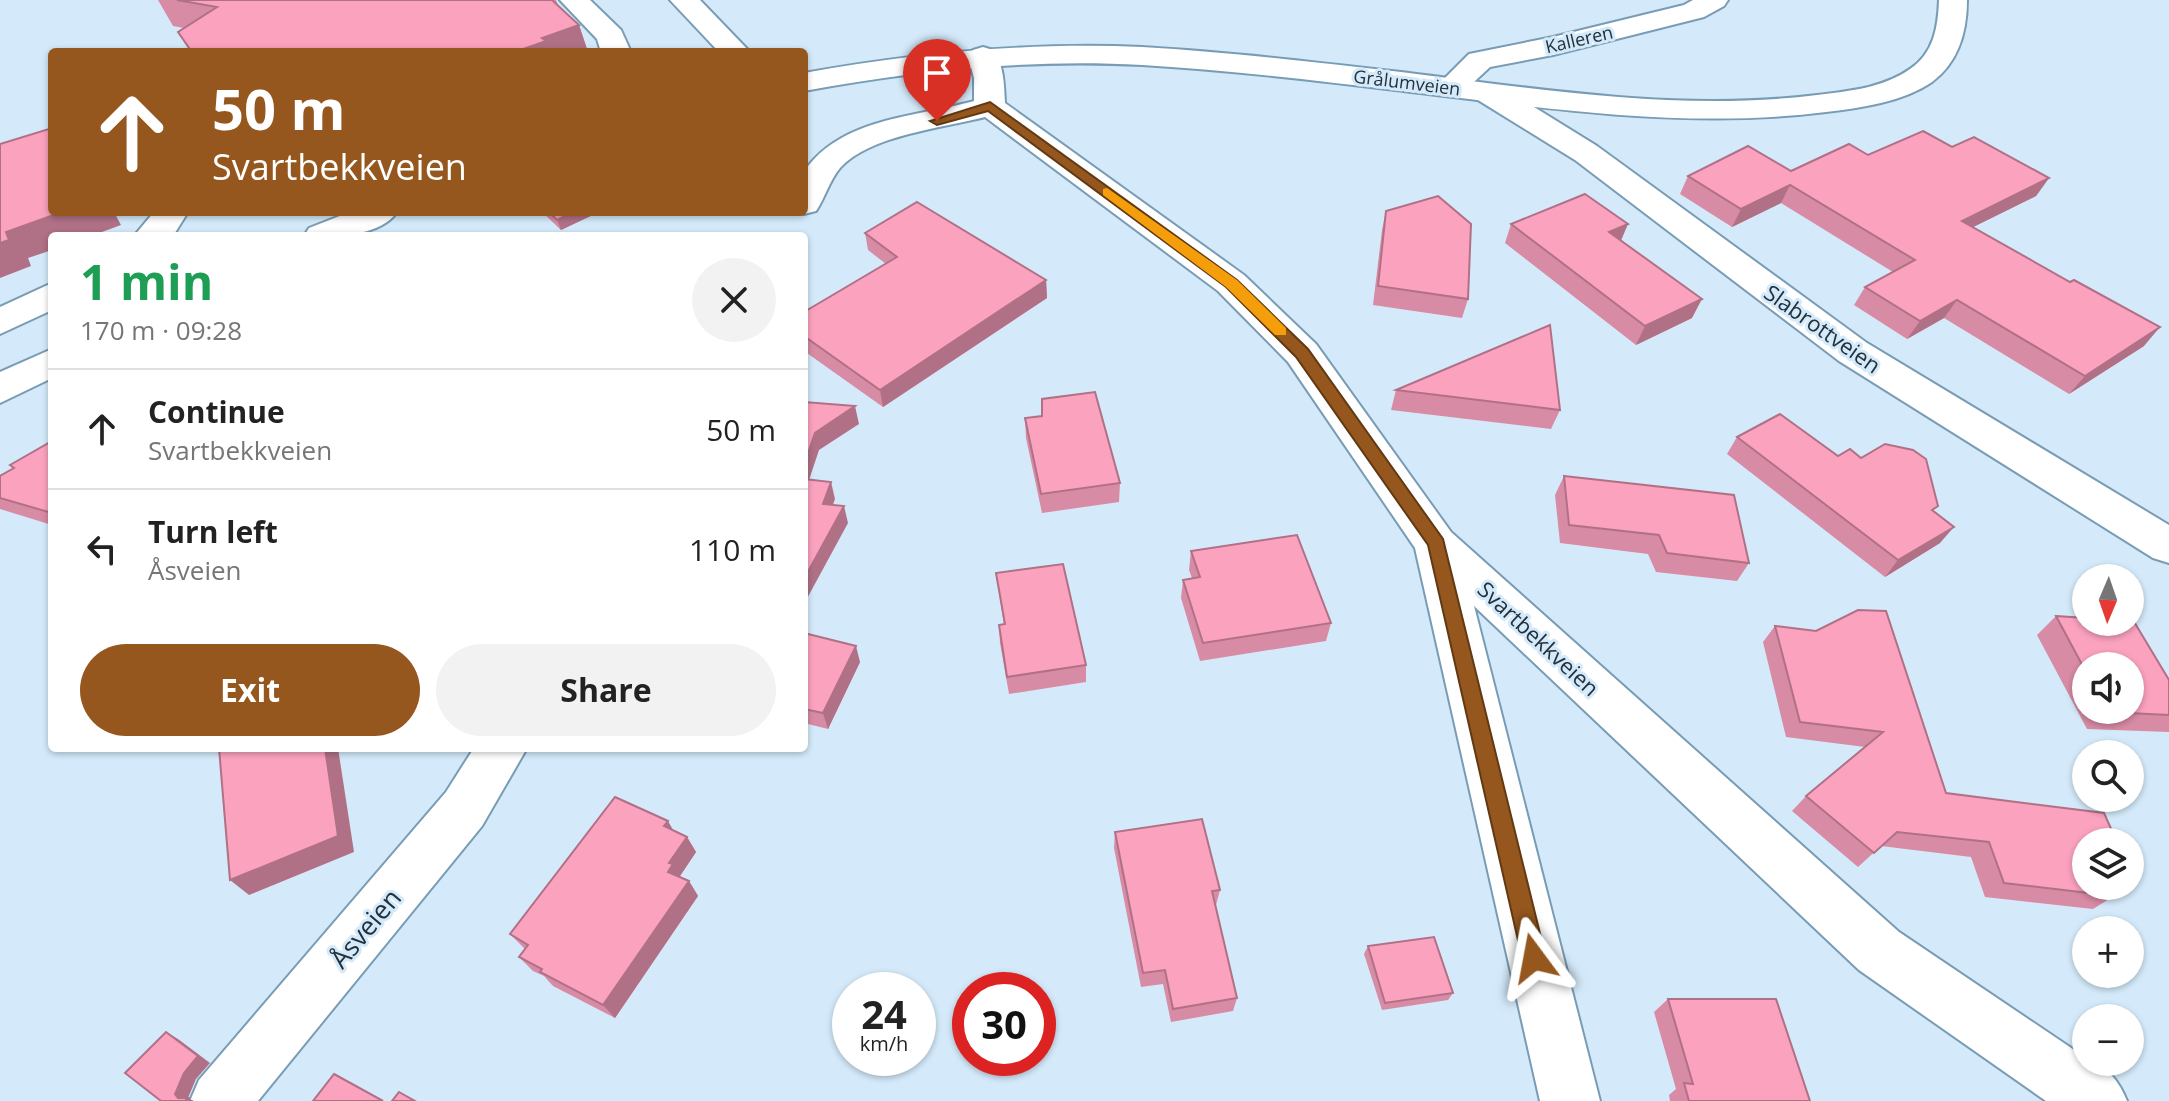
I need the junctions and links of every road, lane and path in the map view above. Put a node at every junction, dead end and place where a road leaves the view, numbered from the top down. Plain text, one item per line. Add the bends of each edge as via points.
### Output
1 (574, 0) edge
2 (684, 0) edge
3 (1714, 0) edge
4 (1953, 0) edge
5 (615, 48) edge
6 (731, 48) edge
7 (983, 56) junction
8 (808, 81) edge
9 (1451, 87) junction
10 (1489, 93) junction
11 (990, 106) junction
12 (808, 197) edge
13 (169, 216) edge
14 (370, 216) edge
15 (156, 232) edge
16 (331, 232) edge
17 (48, 297) edge
18 (0, 322) edge
19 (48, 364) edge
20 (0, 389) edge
21 (1436, 544) junction
22 (2169, 546) edge
23 (500, 752) edge
24 (220, 1101) edge
25 (1570, 1101) edge
26 (2097, 1101) edge

1 - 5 street via 611,36
2 - 6 street
3 - 9 street, Kalleren via 1680,15 1480,60
4 - 10 street, Grålumveien via 1949,42 1938,59 1923,74 1873,95 1789,108 1729,110
7 - 8 street, Grålumveien
7 - 9 street, Grålumveien via 1154,57
7 - 11 street
9 - 10 street, Grålumveien
10 - 22 street, Slabrottveien via 1586,153 1853,352
11 - 12 street via 904,128 837,153
11 - 21 street, Svartbekkveien via 1252,303 1302,353
13 - 15 street
14 - 16 street
17 - 18 street
19 - 20 street
21 - 25 street
21 - 26 street, Svartbekkveien via 1879,951
23 - 24 street, Åsveien via 464,809

